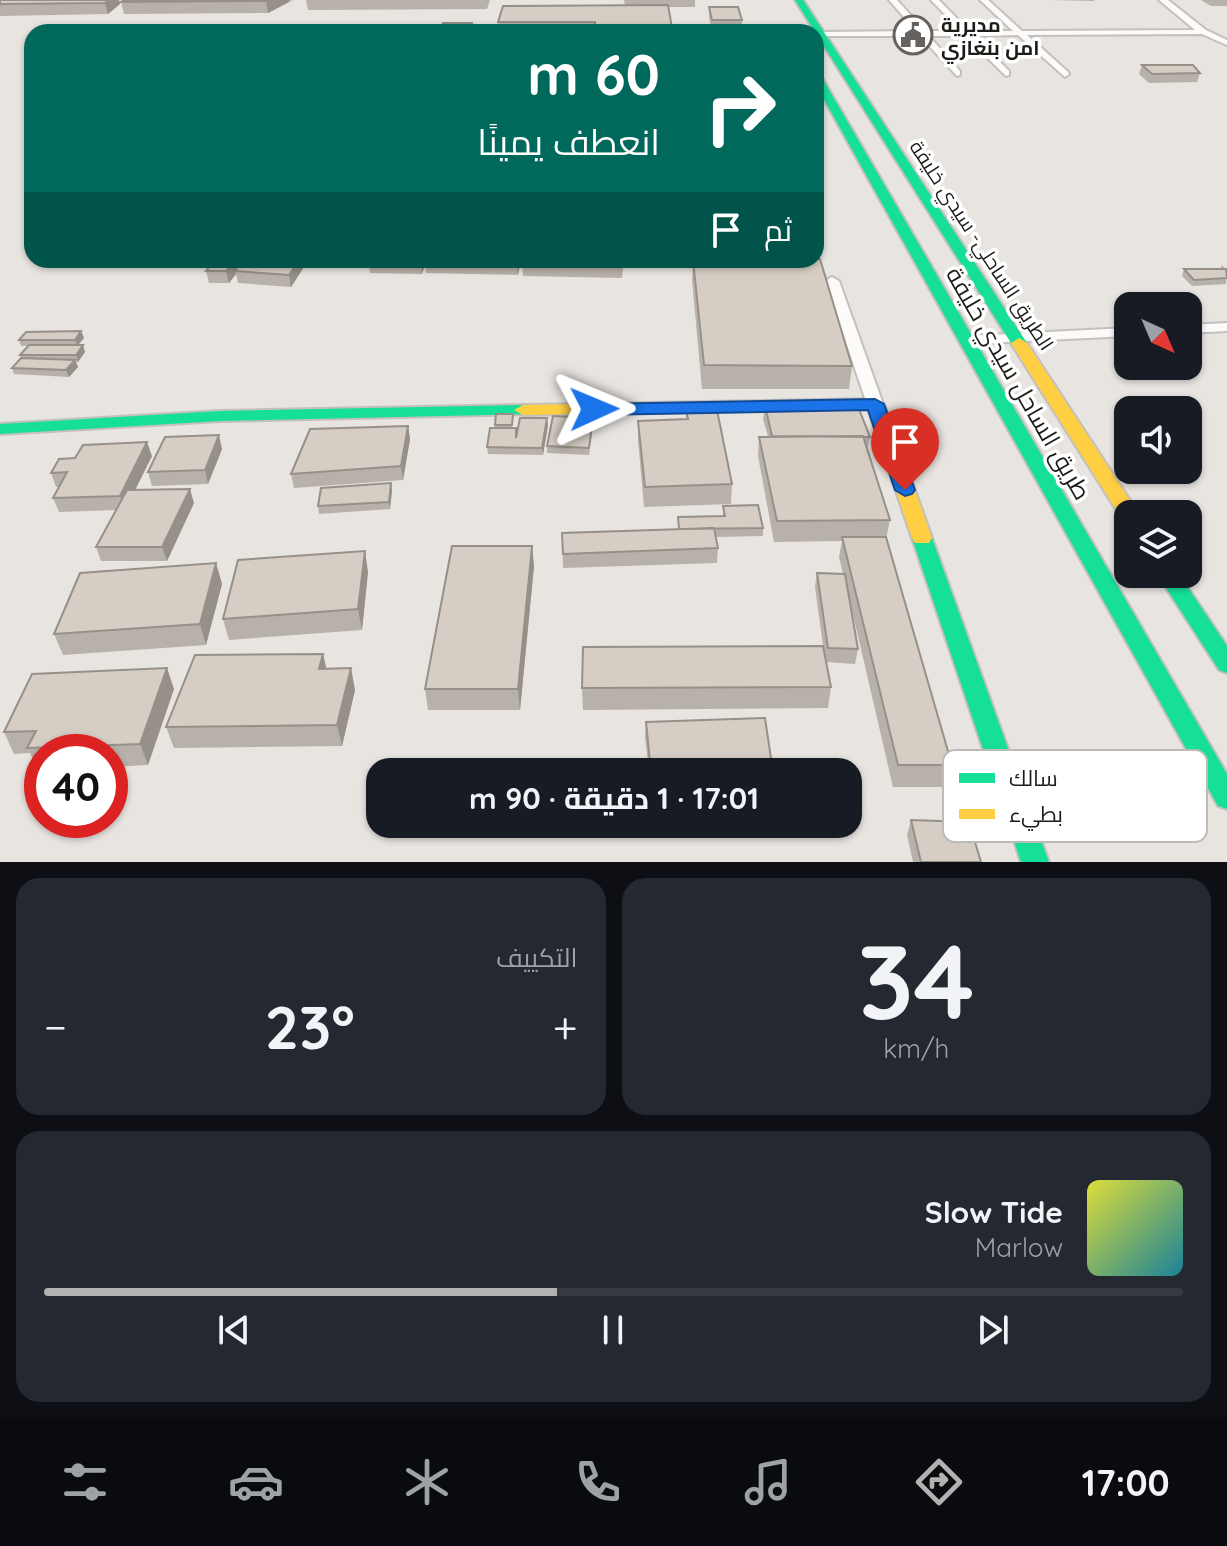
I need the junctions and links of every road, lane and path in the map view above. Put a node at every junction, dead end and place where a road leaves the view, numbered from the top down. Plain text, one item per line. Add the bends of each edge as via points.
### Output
1 (799, 0) edge
2 (893, 0) edge
3 (935, 0) edge
4 (984, 0) edge
5 (1163, 0) edge
6 (815, 24) edge
7 (964, 32) junction
8 (1016, 32) junction
9 (1203, 32) junction
10 (919, 33) junction
11 (824, 34) edge
12 (824, 39) edge
13 (1227, 43) edge
14 (957, 73) dead end
15 (1006, 73) dead end
16 (1065, 74) dead end
17 (824, 90) edge
18 (832, 281) dead end
19 (1227, 327) edge
20 (1202, 328) edge
21 (1114, 333) edge
22 (1014, 337) junction
23 (967, 340) junction
24 (875, 404) junction
25 (0, 429) edge
26 (1120, 500) edge
27 (1177, 588) edge
28 (1227, 664) edge
29 (996, 750) edge
30 (1200, 750) edge
31 (1207, 763) edge
32 (1227, 798) edge
33 (1028, 842) edge
34 (1035, 862) edge

1 - 6 main road, الطريق الساحلي- سيدي خليفة
2 - 10 lane
3 - 7 lane
4 - 8 lane
5 - 9 lane
7 - 8 lane
7 - 10 lane
7 - 15 lane
8 - 9 lane
8 - 16 lane
9 - 13 lane
10 - 11 lane
10 - 14 lane
12 - 22 main road, الطريق الساحلي- سيدي خليفة
17 - 23 main road, طريق الساحل سيدي خليفة
18 - 24 lane
19 - 20 lane
21 - 22 lane
22 - 23 lane
22 - 26 main road, الطريق الساحلي- سيدي خليفة
23 - 30 main road, طريق الساحل سيدي خليفة
24 - 25 main road via 220,416
24 - 29 main road
27 - 28 main road
31 - 32 main road, طريق الساحل سيدي خليفة
33 - 34 main road

